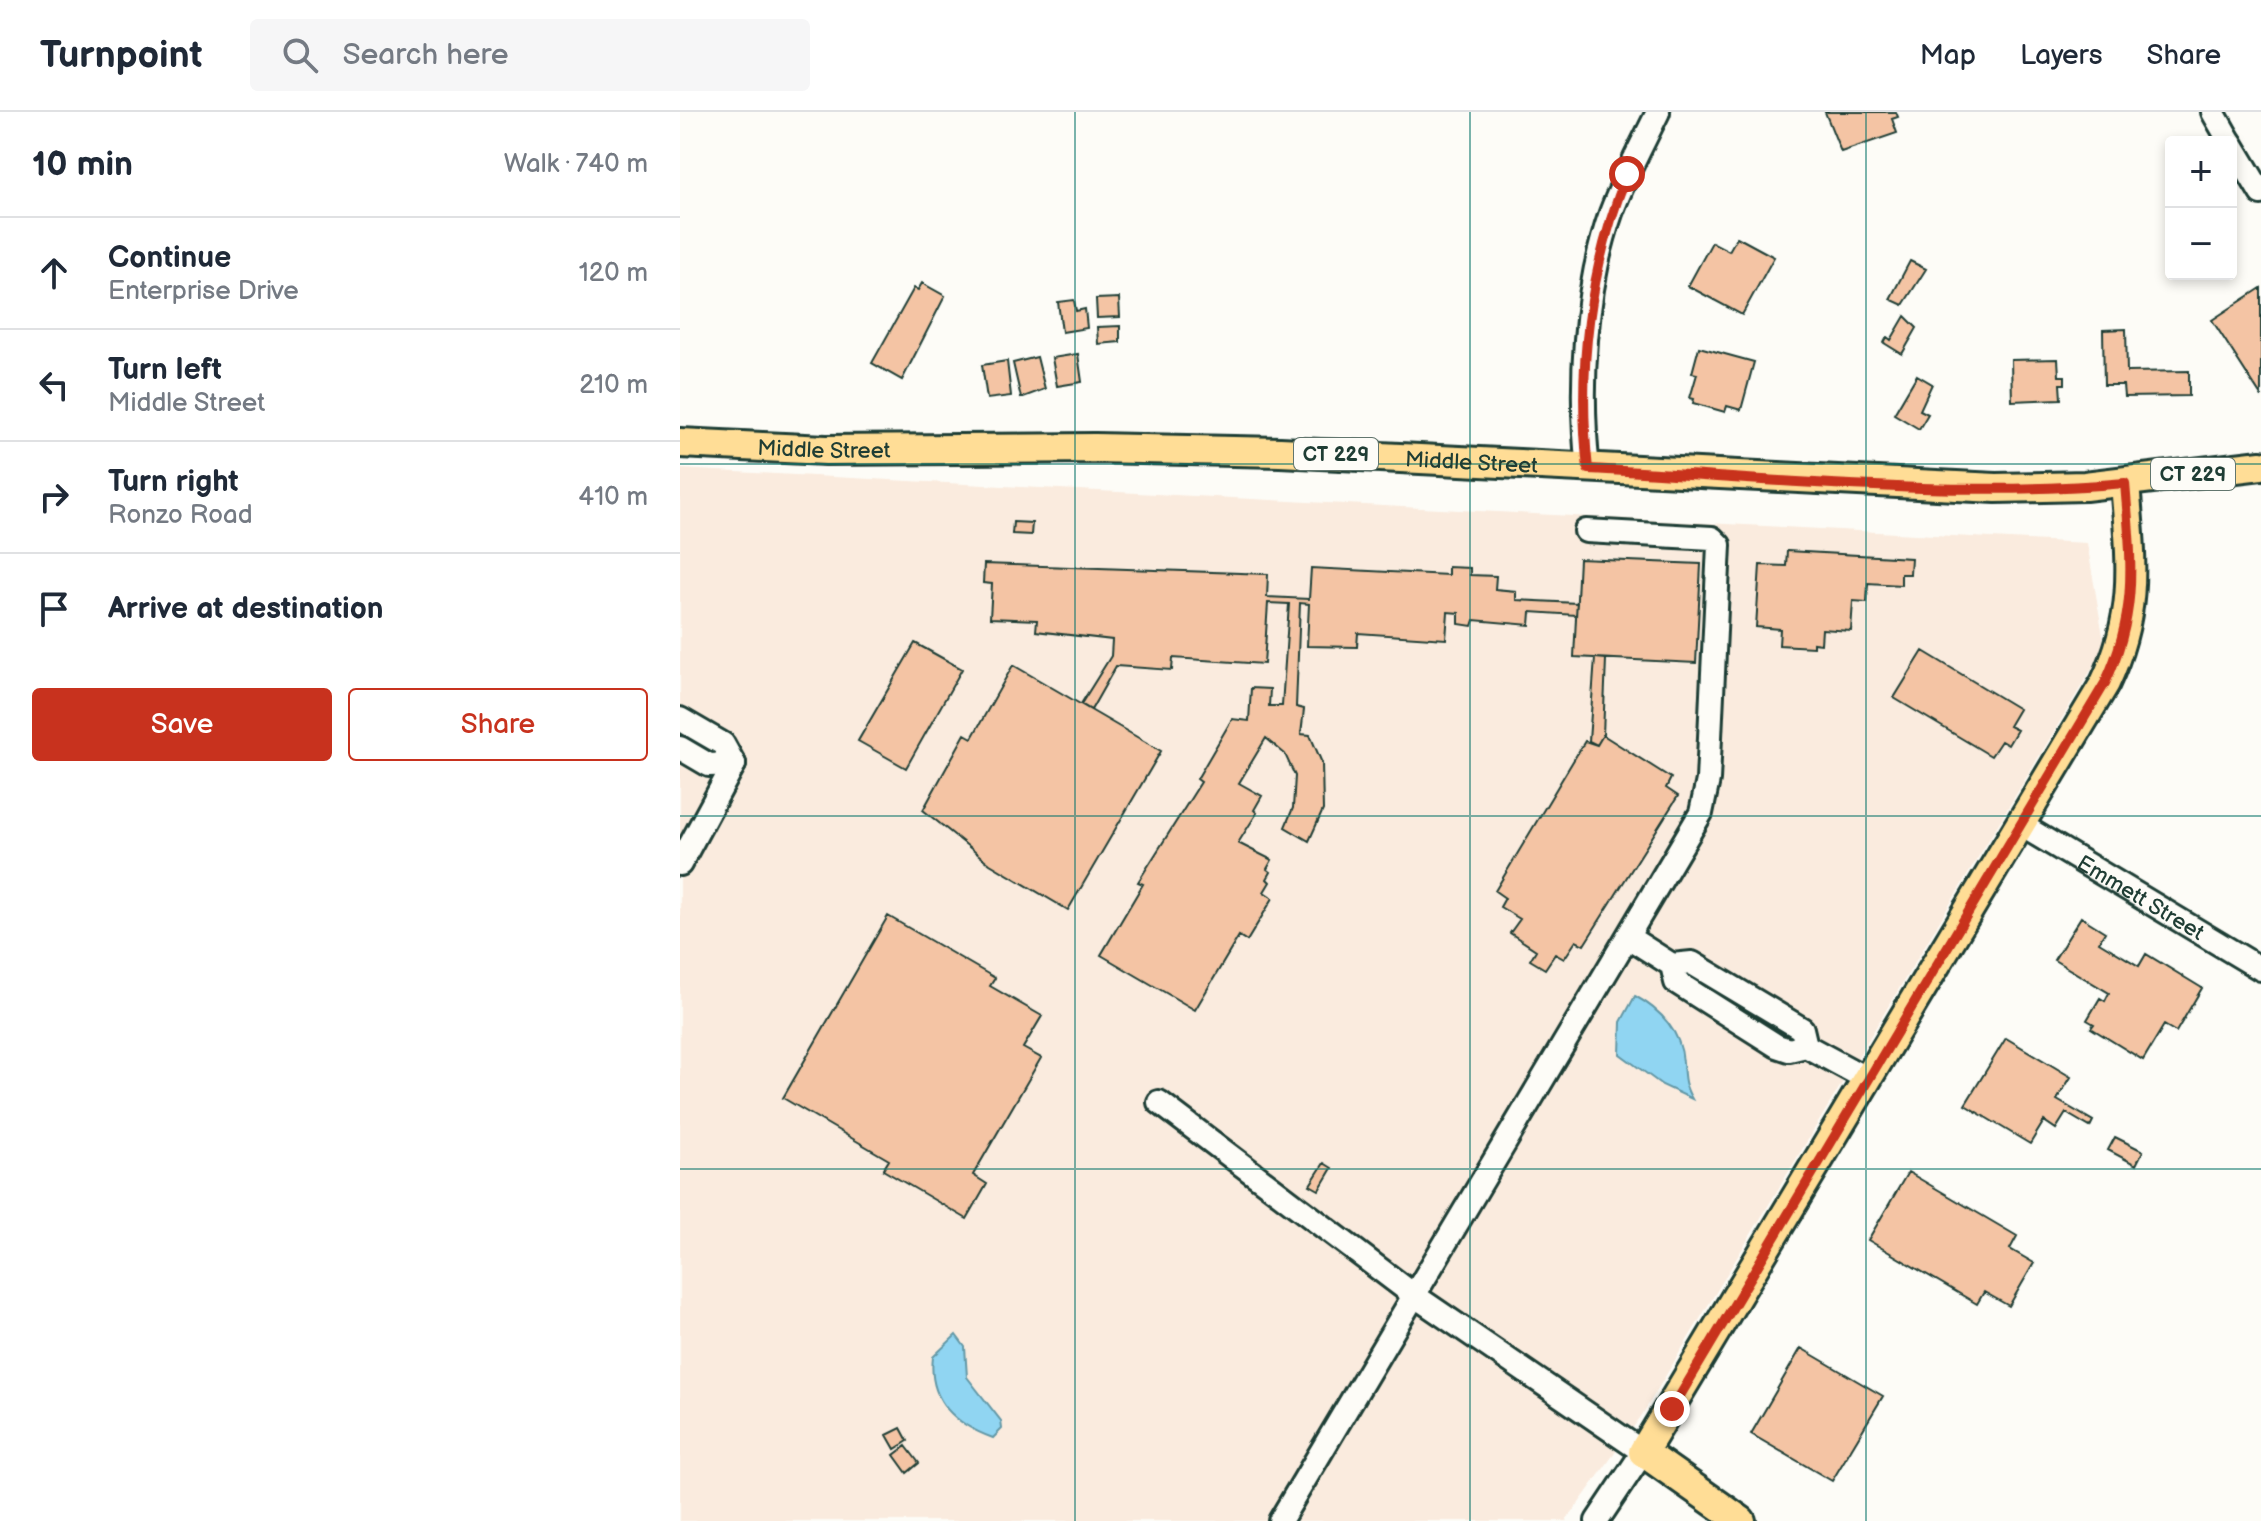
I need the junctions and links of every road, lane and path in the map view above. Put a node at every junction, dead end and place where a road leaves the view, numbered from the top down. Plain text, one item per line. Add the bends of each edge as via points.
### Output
1 (1658, 112) edge
2 (2213, 112) edge
3 (2227, 136) edge
4 (2237, 152) edge
5 (2261, 193) edge
6 (680, 443) edge
7 (2261, 465) edge
8 (1588, 469) junction
9 (2125, 483) junction
10 (1586, 531) dead end
11 (680, 719) edge
12 (680, 748) edge
13 (734, 764) junction
14 (2021, 825) junction
15 (680, 864) edge
16 (1628, 937) junction
17 (2261, 969) edge
18 (1869, 1080) junction
19 (1159, 1102) dead end
20 (1415, 1296) junction
21 (1643, 1452) junction
22 (1280, 1521) edge
23 (1597, 1521) edge
24 (1741, 1521) edge

1 - 8 street via 1612,211 1592,287 1584,436
2 - 3 street
4 - 5 street
6 - 8 main road, Middle Street / CT 229 via 826,450 1236,450
7 - 9 main road, Middle Street / CT 229
8 - 9 main road, Middle Street / CT 229 via 1946,487
9 - 14 main road via 2131,571 2127,629 2105,683
10 - 16 street via 1712,538 1719,545 1708,780 1701,813
11 - 13 street via 723,744
12 - 13 street via 709,765
13 - 15 street
14 - 17 street, Emmett Street
14 - 18 main road
16 - 18 street via 1672,965 1692,963 1802,1029 1806,1046
16 - 20 street
18 - 21 main road
19 - 20 street
20 - 21 street
20 - 22 street
21 - 23 street
21 - 24 main road

